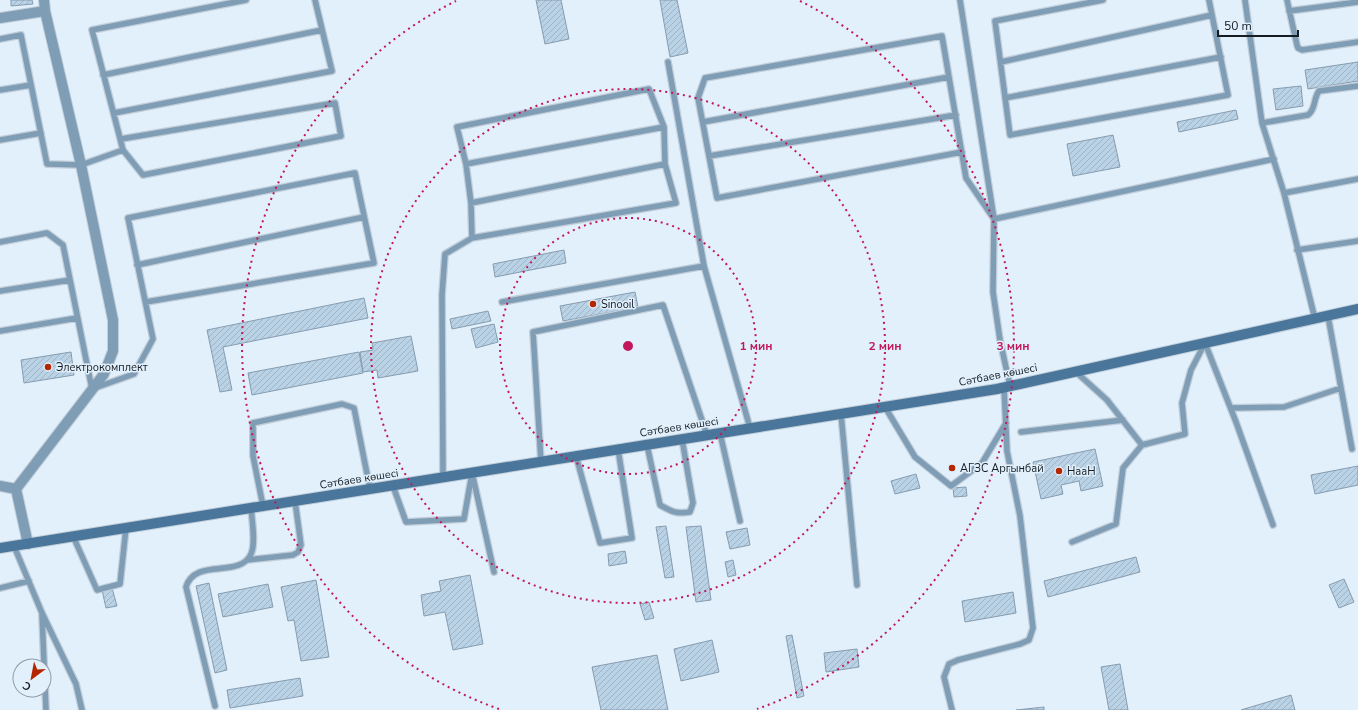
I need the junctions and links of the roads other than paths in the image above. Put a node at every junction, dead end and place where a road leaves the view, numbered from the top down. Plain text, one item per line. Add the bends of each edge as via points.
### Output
1 (44, 0) edge
2 (246, 0) edge
3 (315, 0) edge
4 (960, 0) edge
5 (1103, 0) edge
6 (1209, 0) edge
7 (1245, 0) edge
8 (1287, 0) edge
9 (1358, 2) edge
10 (45, 11) junction
11 (1289, 12) junction
12 (1212, 15) junction
13 (0, 18) edge
14 (322, 30) junction
15 (0, 39) edge
16 (1358, 42) edge
17 (1221, 57) junction
18 (668, 62) dead end
19 (1001, 62) junction
20 (103, 75) junction
21 (949, 77) junction
22 (31, 85) junction
23 (1358, 86) edge
24 (0, 90) edge
25 (1005, 98) junction
26 (114, 113) junction
27 (956, 115) junction
28 (703, 122) junction
29 (1262, 123) junction
30 (664, 127) junction
31 (41, 133) junction
32 (120, 139) junction
33 (0, 140) edge
34 (122, 150) junction
35 (962, 152) junction
36 (709, 156) junction
37 (1274, 159) junction
38 (466, 164) junction
39 (665, 164) junction
40 (81, 165) junction
41 (1358, 179) edge
42 (1284, 193) junction
43 (471, 203) junction
44 (364, 217) junction
45 (994, 219) junction
46 (472, 238) junction
47 (1358, 241) edge
48 (0, 242) edge
49 (1297, 250) junction
50 (137, 265) junction
51 (704, 266) junction
52 (70, 280) junction
53 (0, 291) edge
54 (146, 302) junction
55 (502, 302) dead end
56 (1358, 310) edge
57 (1328, 316) junction
58 (77, 318) junction
59 (1315, 320) junction
60 (0, 331) edge
61 (1205, 343) junction
62 (1076, 372) junction
63 (1007, 387) junction
64 (1341, 388) junction
65 (92, 389) junction
66 (885, 407) junction
67 (1231, 408) junction
68 (841, 414) junction
69 (1123, 420) junction
70 (1006, 422) junction
71 (750, 428) junction
72 (1021, 432) dead end
73 (720, 433) junction
74 (707, 435) junction
75 (682, 439) junction
76 (647, 445) junction
77 (1142, 445) junction
78 (618, 449) junction
79 (1352, 449) dead end
80 (576, 456) junction
81 (541, 462) junction
82 (472, 473) junction
83 (443, 477) junction
84 (0, 486) edge
85 (393, 486) junction
86 (370, 489) junction
87 (16, 490) junction
88 (295, 501) junction
89 (263, 506) junction
90 (251, 508) junction
91 (740, 521) dead end
92 (1273, 525) dead end
93 (126, 528) junction
94 (73, 536) junction
95 (1072, 542) dead end
96 (28, 544) junction
97 (14, 546) junction
98 (0, 548) edge
99 (248, 560) junction
100 (494, 572) dead end
101 (29, 581) junction
102 (857, 585) dead end
103 (0, 588) edge
104 (42, 613) junction
105 (215, 706) dead end
106 (46, 710) edge
107 (82, 710) edge
108 (952, 710) edge

1 - 10 street
2 - 20 lane via 92,30
3 - 14 lane
4 - 45 lane
5 - 19 lane via 995,21
6 - 12 lane
7 - 29 lane
8 - 11 lane
9 - 11 lane
10 - 13 street
10 - 40 street
11 - 16 lane via 1296,45 1302,50
12 - 17 lane
12 - 19 lane
14 - 20 lane
14 - 26 lane via 332,70
15 - 22 lane via 21,35
17 - 25 lane
17 - 25 lane via 1228,95 1010,135
18 - 51 lane
19 - 25 lane
20 - 26 lane
21 - 27 lane
21 - 28 lane
21 - 28 lane via 942,36 705,78 698,98
22 - 24 lane
22 - 31 lane
23 - 29 lane via 1320,91 1308,116
26 - 32 lane
27 - 35 lane
27 - 36 lane
28 - 36 lane
29 - 37 lane
30 - 38 lane
30 - 38 lane via 649,89 457,127
30 - 39 lane
31 - 33 lane
31 - 40 lane via 47,164
32 - 34 lane
32 - 34 lane via 335,103 341,136 143,175
34 - 40 lane
35 - 36 lane via 717,198
35 - 45 lane via 966,178
37 - 42 lane
37 - 45 lane
38 - 43 lane
39 - 43 lane
39 - 46 lane via 676,203
40 - 65 street via 113,320 113,351 104,374
41 - 42 lane
42 - 49 lane
43 - 46 lane
44 - 50 lane
44 - 50 lane via 355,173 128,218
44 - 54 lane via 374,263
45 - 63 lane via 993,292
46 - 83 lane via 445,254 442,295
47 - 49 lane
48 - 52 lane via 47,233 63,245
49 - 59 lane
50 - 54 lane
51 - 55 lane
51 - 71 lane
52 - 53 lane
52 - 58 lane
54 - 65 lane via 153,339 134,374
56 - 57 main road, Сәтбаев көшесі
57 - 59 main road, Сәтбаев көшесі
57 - 64 lane
58 - 60 lane
58 - 65 lane
59 - 61 main road, Сәтбаев көшесі
61 - 62 main road, Сәтбаев көшесі
61 - 67 lane
61 - 77 lane via 1192,370 1182,403 1185,434
62 - 63 main road, Сәтбаев көшесі
62 - 69 lane via 1107,400
63 - 66 main road, Сәтбаев көшесі
63 - 70 lane
64 - 67 lane via 1284,407
64 - 79 lane
65 - 87 street
66 - 68 main road, Сәтбаев көшесі
66 - 70 lane via 915,458 951,486 982,463
67 - 92 lane
68 - 71 main road, Сәтбаев көшесі
68 - 102 lane
69 - 72 lane
69 - 77 lane
70 - 108 lane via 1033,628 1029,640 1020,644 949,664 944,677
71 - 73 main road, Сәтбаев көшесі
73 - 74 main road, Сәтбаев көшесі
73 - 91 lane
74 - 75 main road, Сәтбаев көшесі
74 - 81 lane via 663,305 533,332
75 - 76 main road, Сәтбаев көшесі
75 - 76 lane via 693,503 690,512 678,514 660,505
76 - 78 main road, Сәтбаев көшесі
77 - 95 lane via 1123,468 1116,524
78 - 80 main road, Сәтбаев көшесі
78 - 80 lane via 632,538 600,543
80 - 81 main road, Сәтбаев көшесі
81 - 82 main road, Сәтбаев көшесі
82 - 83 main road, Сәтбаев көшесі
82 - 85 lane via 464,519 406,522
82 - 100 lane
83 - 85 main road, Сәтбаев көшесі
84 - 87 street
85 - 86 main road, Сәтбаев көшесі
86 - 88 main road, Сәтбаев көшесі
86 - 89 lane via 354,408 342,404 253,423 253,456
87 - 96 street
88 - 89 main road, Сәтбаев көшесі
88 - 99 lane via 301,545 298,552 293,555
89 - 90 main road, Сәтбаев көшесі
90 - 93 main road, Сәтбаев көшесі
90 - 99 lane via 254,547
93 - 94 main road, Сәтбаев көшесі
93 - 94 lane via 120,584 97,590
94 - 96 main road, Сәтбаев көшесі
96 - 97 main road, Сәтбаев көшесі
97 - 98 main road, Сәтбаев көшесі
97 - 101 lane
99 - 105 lane via 236,566 198,572 188,580 186,586
101 - 103 lane
101 - 104 lane
104 - 106 lane
104 - 107 lane via 76,684

